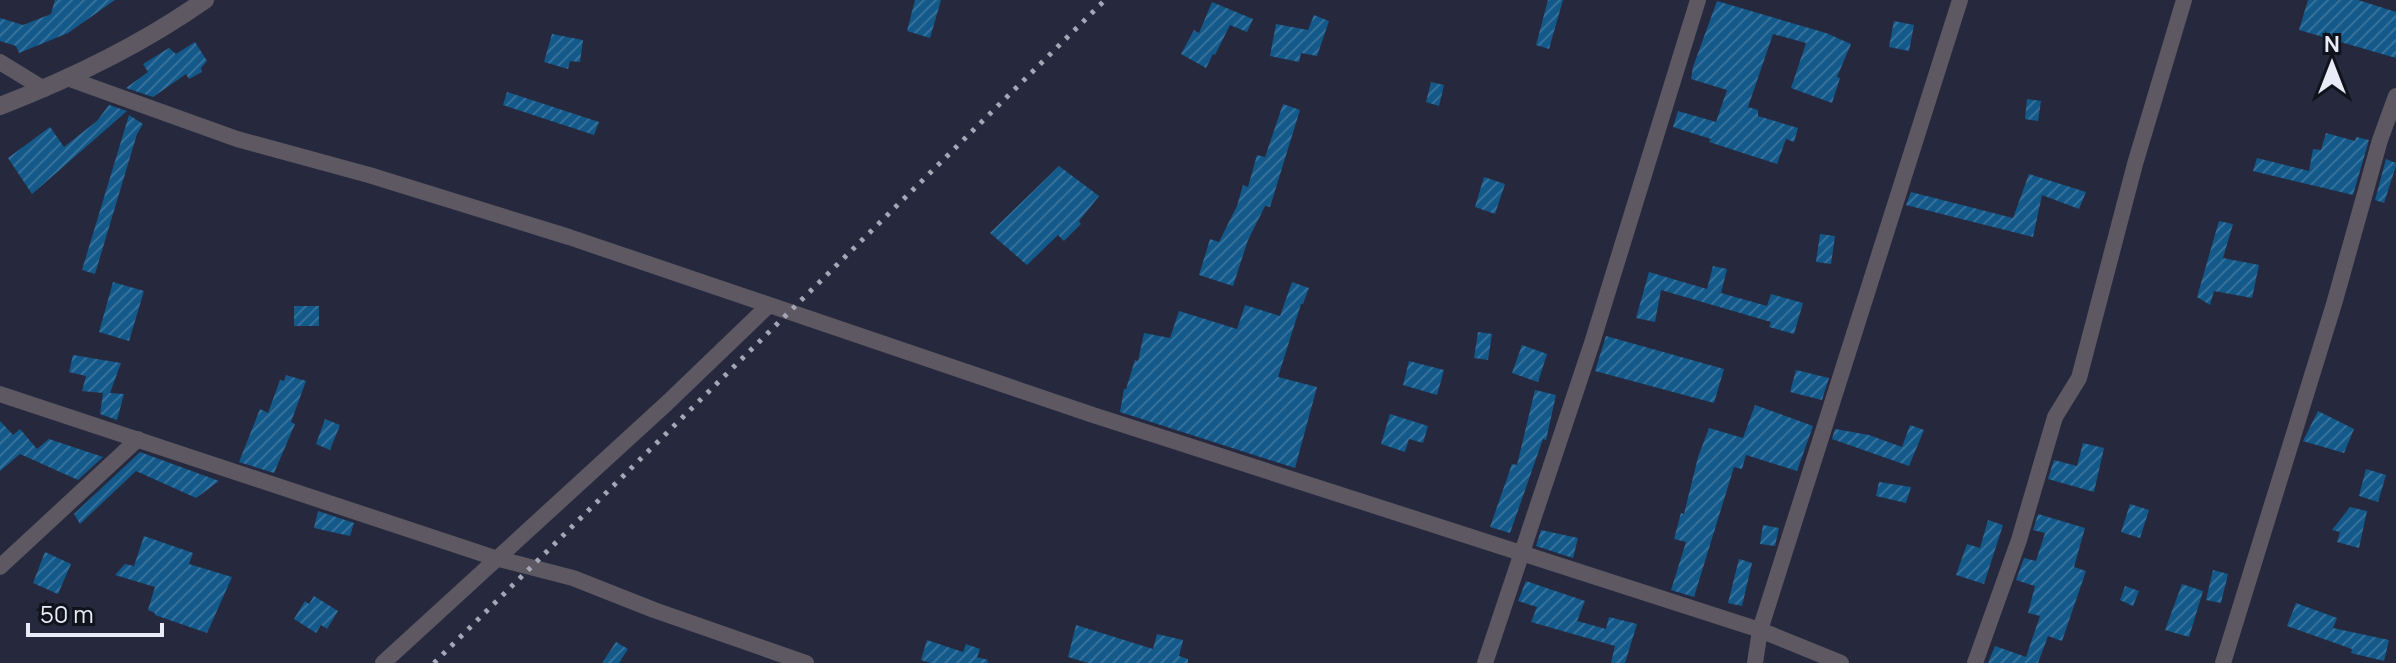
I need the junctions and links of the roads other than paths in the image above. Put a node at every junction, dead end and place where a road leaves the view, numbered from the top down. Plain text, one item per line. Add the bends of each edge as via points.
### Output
1 (205, 0) edge
2 (1698, 0) edge
3 (1960, 0) edge
4 (2184, 0) edge
5 (0, 62) edge
6 (67, 78) junction
7 (44, 89) junction
8 (2396, 96) edge
9 (0, 106) edge
10 (768, 306) junction
11 (0, 394) edge
12 (138, 439) junction
13 (1521, 552) junction
14 (495, 558) junction
15 (0, 567) edge
16 (1760, 630) junction
17 (383, 663) edge
18 (806, 663) edge
19 (1485, 663) edge
20 (1755, 663) edge
21 (1841, 663) edge
22 (1975, 663) edge
23 (2223, 663) edge

1 - 6 street via 138,44
2 - 13 street
3 - 16 street
4 - 22 street via 2079,378 2055,417
5 - 7 street
6 - 7 street
6 - 10 street via 237,139 540,228
7 - 9 street
8 - 23 street
10 - 13 street
10 - 14 street
11 - 12 street
12 - 14 street
12 - 15 street
13 - 16 street
13 - 19 street
14 - 17 street
14 - 18 street via 573,578
16 - 20 street
16 - 21 street

